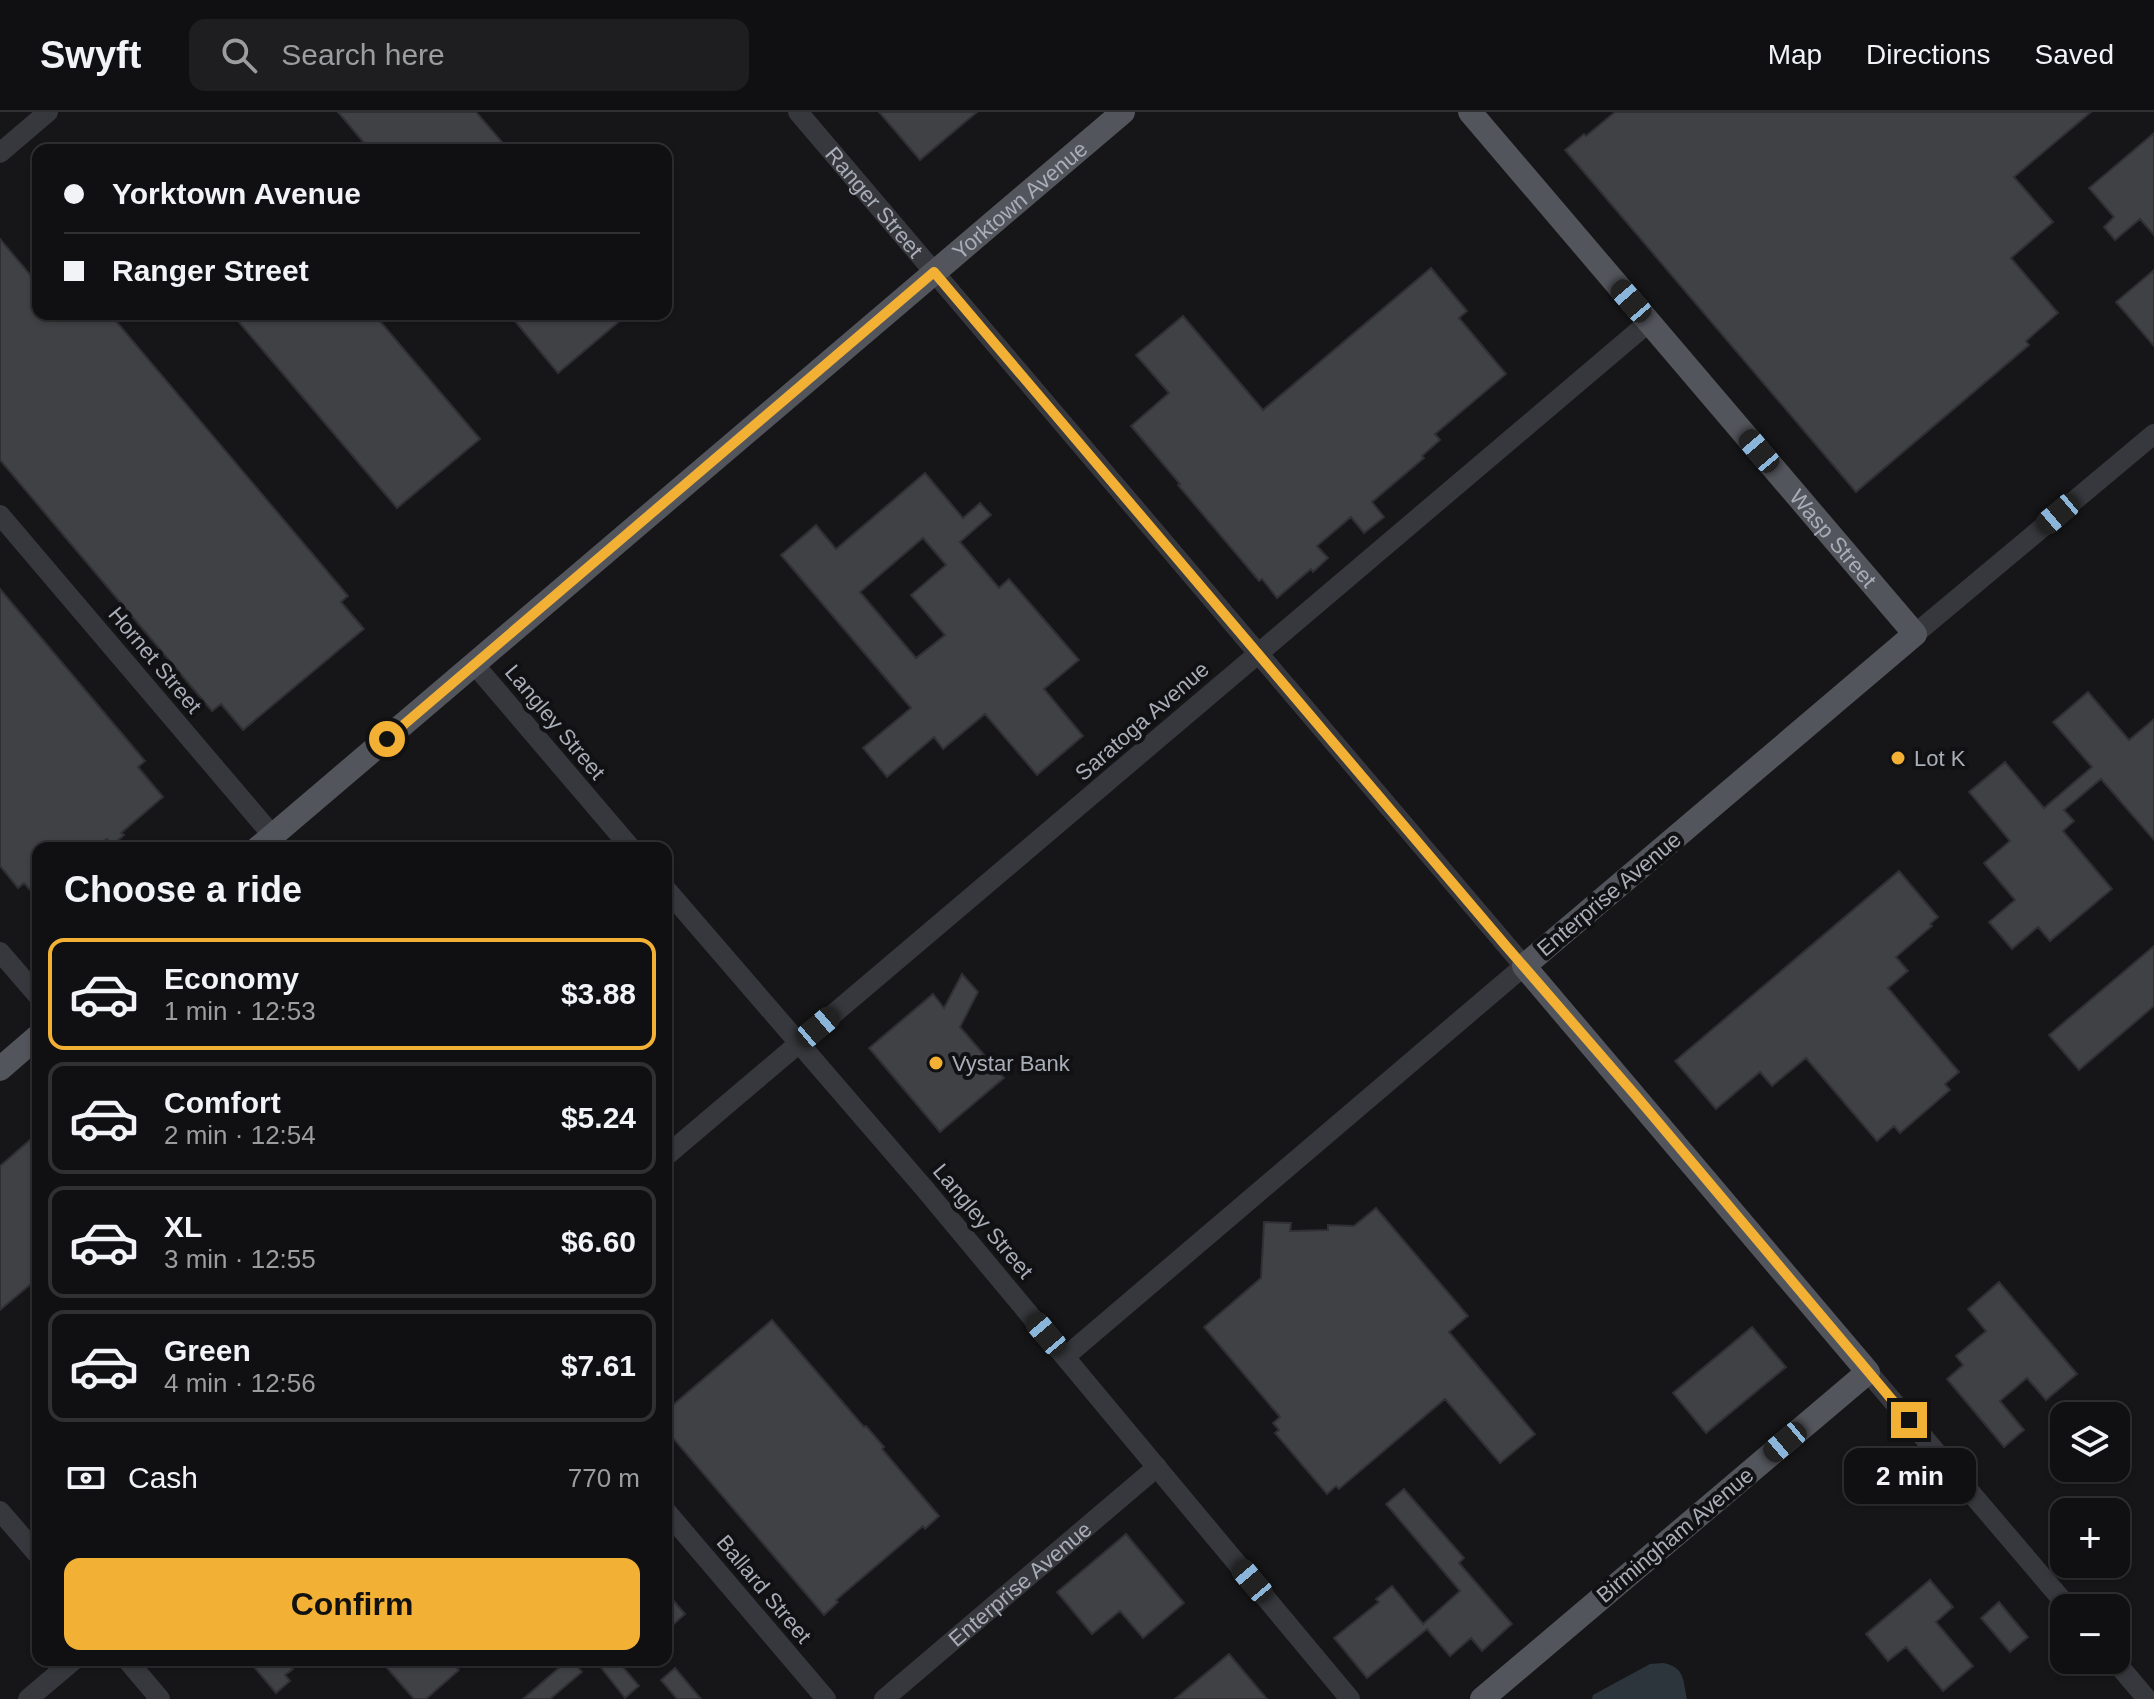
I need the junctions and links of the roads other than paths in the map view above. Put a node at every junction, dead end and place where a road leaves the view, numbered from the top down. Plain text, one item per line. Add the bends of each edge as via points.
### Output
1 (48, 112) edge
2 (798, 112) edge
3 (1123, 112) edge
4 (1470, 112) edge
5 (0, 153) edge
6 (934, 272) junction
7 (1649, 322) junction
8 (2154, 434) edge
9 (0, 515) edge
10 (1915, 634) junction
11 (1258, 654) junction
12 (474, 664) junction
13 (265, 842) edge
14 (626, 842) edge
15 (672, 896) edge
16 (0, 952) edge
17 (1524, 966) junction
18 (32, 989) edge
19 (32, 1041) edge
20 (799, 1043) junction
21 (0, 1069) edge
22 (672, 1151) edge
23 (1065, 1357) junction
24 (1868, 1372) junction
25 (1157, 1467) junction
26 (0, 1511) edge
27 (672, 1518) edge
28 (32, 1548) edge
29 (2057, 1594) edge
30 (67, 1666) edge
31 (132, 1666) edge
32 (2126, 1674) edge
33 (28, 1699) edge
34 (160, 1699) edge
35 (826, 1699) edge
36 (884, 1699) edge
37 (1350, 1699) edge
38 (1482, 1699) edge
39 (2147, 1699) edge

1 - 5 street
2 - 6 street, Ranger Street
3 - 6 main road, Yorktown Avenue
4 - 7 main road, Wasp Street
6 - 11 street, Ranger Street
6 - 12 main road, Yorktown Avenue
7 - 10 main road, Wasp Street
7 - 11 street, Saratoga Avenue
8 - 10 street, Enterprise Avenue
9 - 13 street, Hornet Street
10 - 17 main road, Enterprise Avenue
11 - 17 street, Ranger Street
11 - 20 street, Saratoga Avenue
12 - 13 main road, Yorktown Avenue
12 - 14 street, Langley Street
15 - 20 street, Langley Street
16 - 18 street
17 - 23 street, Enterprise Avenue
17 - 24 main road, Ranger Street
19 - 21 main road
20 - 22 street, Saratoga Avenue
20 - 23 street, Langley Street
23 - 25 street, Langley Street
24 - 29 street, Ranger Street
24 - 38 main road, Birmingham Avenue
25 - 36 street, Enterprise Avenue
25 - 37 street, Langley Street
26 - 28 street
27 - 35 street, Ballard Street
30 - 33 street
31 - 34 street
32 - 39 street

